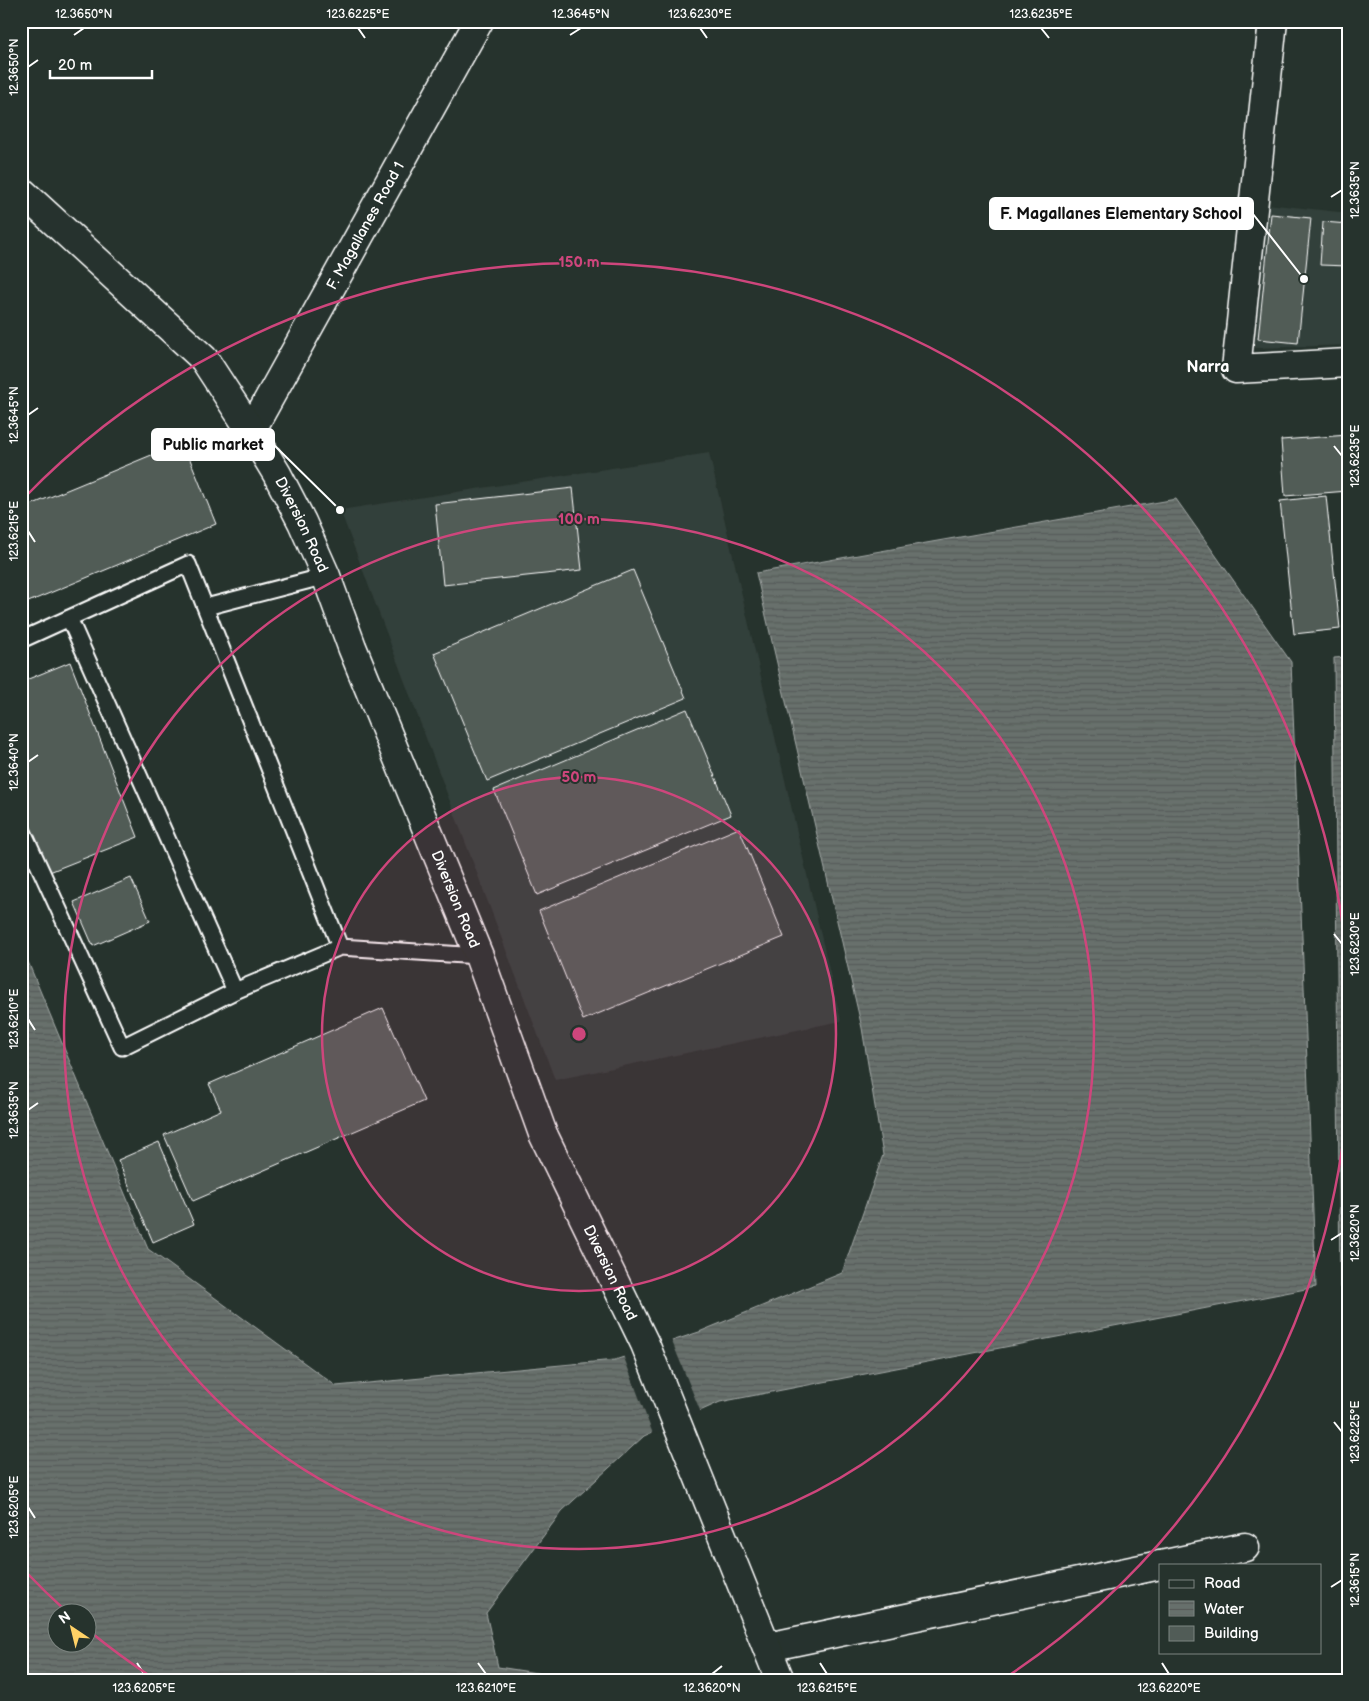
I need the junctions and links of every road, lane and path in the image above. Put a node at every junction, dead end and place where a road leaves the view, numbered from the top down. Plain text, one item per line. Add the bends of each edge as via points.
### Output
1 (479, 21) edge
2 (1273, 21) edge
3 (21, 191) edge
4 (1348, 363) edge
5 (251, 431) junction
6 (326, 576) junction
7 (206, 607) junction
8 (69, 618) junction
9 (21, 640) edge
10 (21, 827) edge
11 (340, 947) junction
12 (479, 956) junction
13 (236, 991) junction
14 (1244, 1547) dead end
15 (1166, 1564) edge
16 (1159, 1565) edge
17 (768, 1647) junction
18 (780, 1680) edge

1 - 5 street, F. Magallanes Road 1
2 - 4 street via 1236,370
3 - 5 street, Diversion Road via 204,360
5 - 6 street, Diversion Road via 302,522
6 - 7 lane
6 - 12 street, Diversion Road
7 - 8 lane via 188,564
7 - 11 lane
8 - 9 lane
8 - 13 lane
10 - 13 lane via 122,1047
11 - 12 lane
11 - 13 lane
12 - 17 street, Diversion Road via 543,1134 645,1344
14 - 15 street
16 - 17 street
17 - 18 street, Diversion Road

